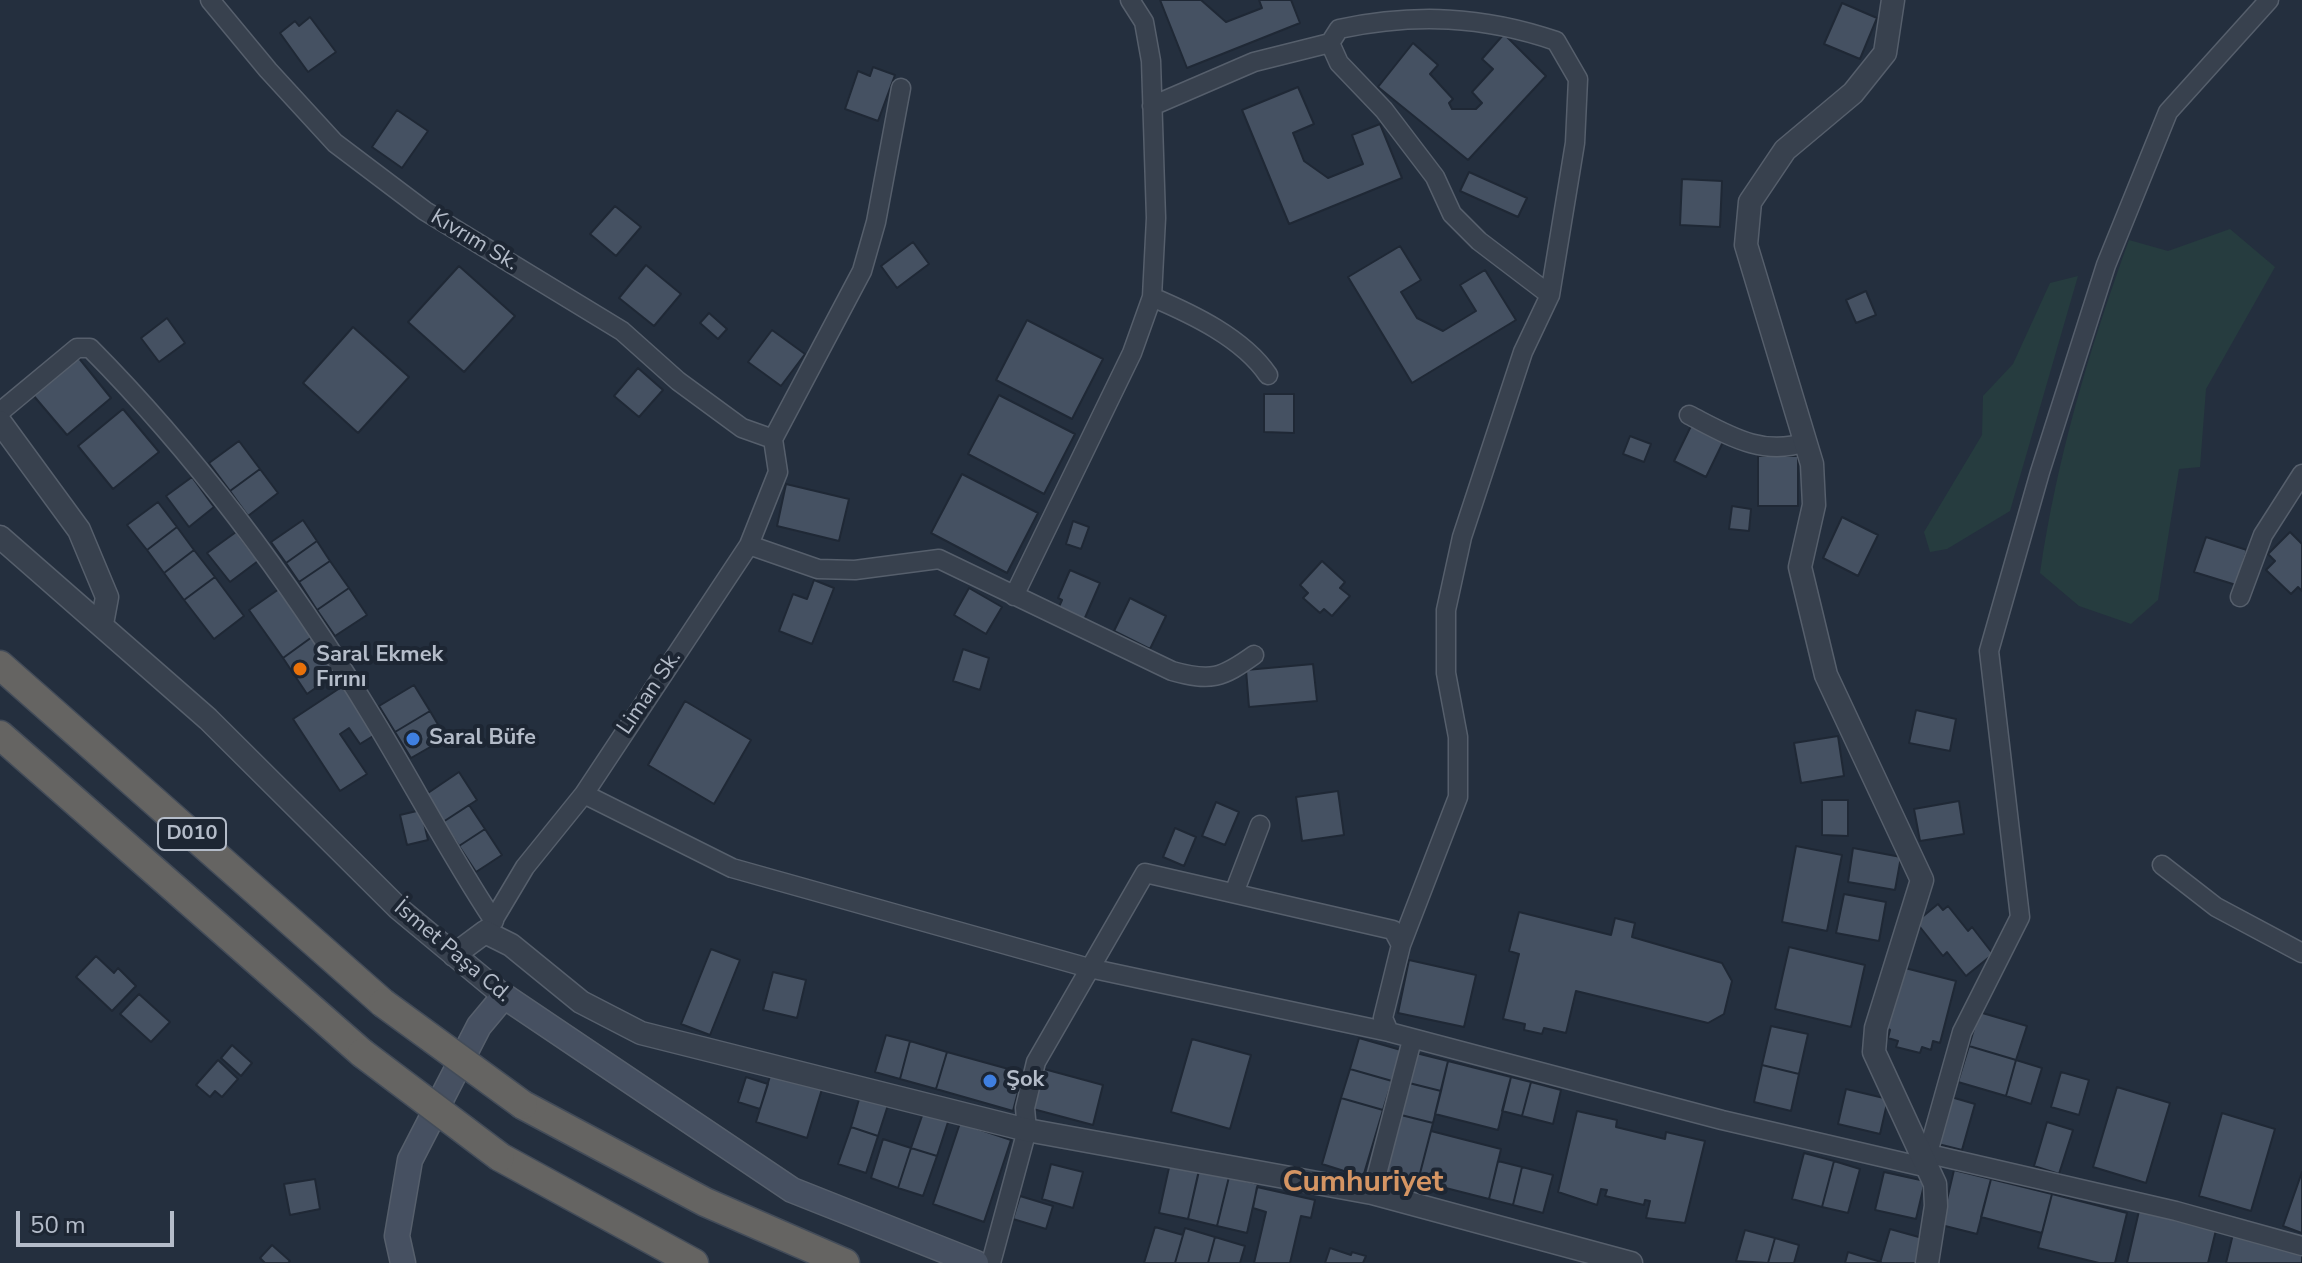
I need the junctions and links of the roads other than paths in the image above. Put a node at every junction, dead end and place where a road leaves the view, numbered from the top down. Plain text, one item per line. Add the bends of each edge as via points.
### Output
1 (210, 0) edge
2 (1130, 0) edge
3 (1893, 0) edge
4 (2269, 0) edge
5 (1330, 43) junction
6 (901, 88) dead end
7 (1152, 106) junction
8 (1550, 295) junction
9 (1152, 297) junction
10 (1268, 375) dead end
11 (0, 412) edge
12 (1689, 415) dead end
13 (0, 422) edge
14 (773, 439) junction
15 (1806, 442) junction
16 (2302, 474) edge
17 (0, 537) edge
18 (749, 545) junction
19 (1014, 596) junction
20 (2240, 597) dead end
21 (102, 624) junction
22 (1254, 655) dead end
23 (0, 665) edge
24 (0, 735) edge
25 (584, 794) junction
26 (1260, 825) dead end
27 (2162, 865) dead end
28 (1234, 893) junction
29 (490, 927) junction
30 (1401, 945) junction
31 (2302, 953) edge
32 (454, 955) junction
33 (1089, 968) junction
34 (504, 996) junction
35 (1389, 1032) junction
36 (1412, 1040) junction
37 (1027, 1130) junction
38 (1924, 1160) junction
39 (1372, 1193) junction
40 (2302, 1246) edge
41 (403, 1263) edge
42 (694, 1263) edge
43 (845, 1263) edge
44 (976, 1263) edge
45 (991, 1263) edge
46 (1631, 1263) edge
47 (1927, 1263) edge

1 - 14 street, Kıvrım Sk. via 335,143 425,211 622,331 742,428
2 - 7 street via 1144,22
3 - 15 street via 1885,53 1853,93 1785,150 1750,202 1746,245
4 - 38 street via 2168,112 2106,265 2040,472 1989,651 2020,917 1962,1032
5 - 7 street via 1254,62
5 - 8 street via 1339,63 1384,110 1435,177 1452,214
5 - 8 street via 1339,29 1435,18 1507,24 1556,41 1578,79 1575,143
6 - 14 street via 862,271
7 - 9 street
8 - 30 street via 1523,352 1462,537 1446,610 1446,673 1458,737 1458,797
9 - 10 street via 1255,356
9 - 19 street via 1132,353
11 - 29 street via 77,348 90,348 133,391 293,593 373,717
12 - 15 street via 1760,448 1785,449
13 - 21 street via 79,530 107,597
14 - 18 street, Liman Sk. via 778,472
15 - 38 street via 1814,505 1800,567 1826,675 1922,880 1876,1028 1874,1052
16 - 20 street via 2263,535
17 - 21 street, İsmet Paşa Cd.
18 - 19 street via 818,569 855,570 939,559
18 - 25 street, Liman Sk.
19 - 22 street via 1172,671 1202,680 1228,674
21 - 32 street, İsmet Paşa Cd. via 208,719 398,908
23 - 43 highway, D010, bridge via 383,1003 523,1105 705,1202
24 - 42 highway, D010, bridge via 362,1053 500,1157
25 - 29 street, Liman Sk. via 525,867
25 - 33 street via 732,868
26 - 28 street
27 - 31 street via 2216,907
28 - 30 street via 1393,930
28 - 33 street via 1145,873
29 - 32 street
29 - 37 street via 581,1002 641,1033
30 - 35 street via 1383,1018
32 - 34 street, İsmet Paşa Cd.
33 - 35 street
33 - 37 street via 1036,1062 1025,1108
34 - 41 main road via 479,1026 410,1160 397,1236
34 - 44 main road, İsmet Paşa Cd. via 792,1190
35 - 36 street
36 - 38 street via 1722,1120
36 - 39 street
37 - 39 street
37 - 45 street
38 - 40 street via 2176,1211
38 - 47 street via 1935,1184 1936,1206
39 - 46 street

